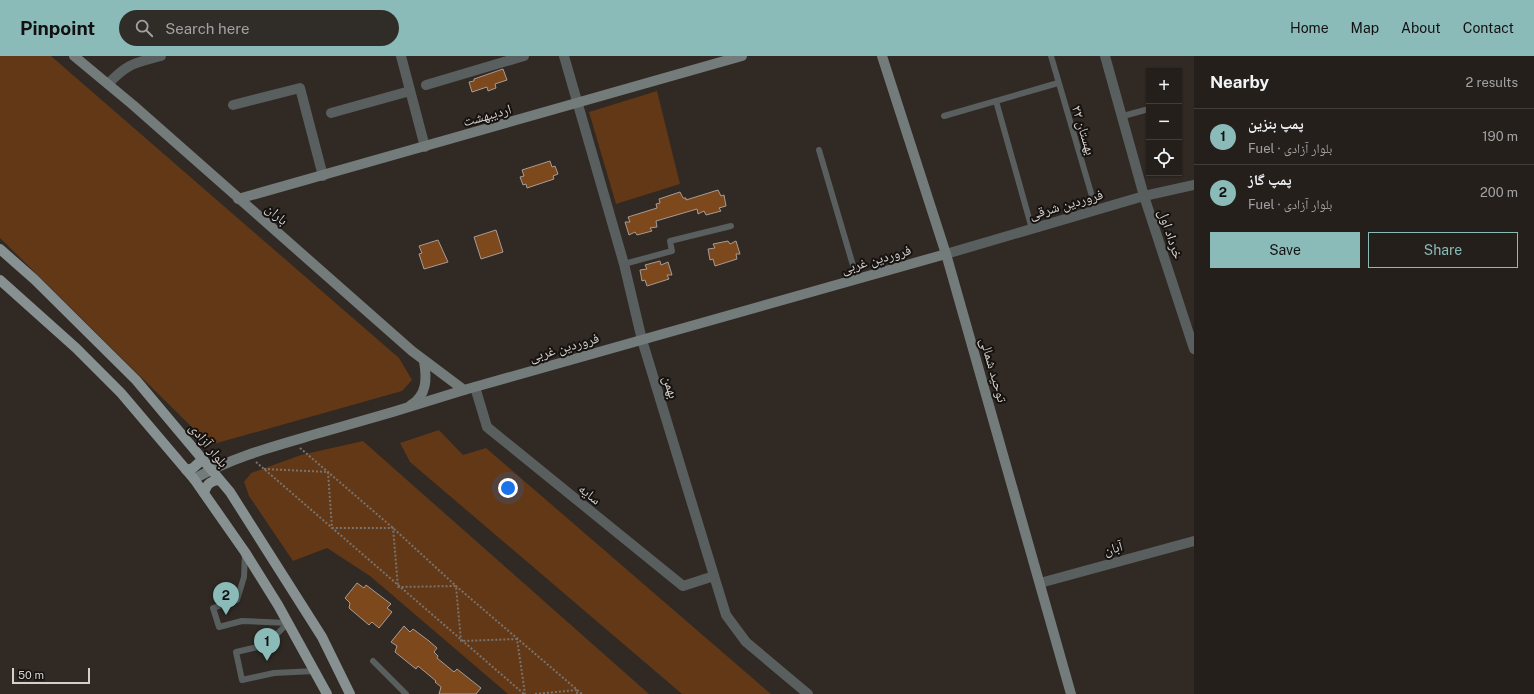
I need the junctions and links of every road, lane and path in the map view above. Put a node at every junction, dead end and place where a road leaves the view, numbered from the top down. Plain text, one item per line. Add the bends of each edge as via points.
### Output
1 (74, 56) edge
2 (161, 56) edge
3 (401, 56) edge
4 (524, 56) edge
5 (564, 56) edge
6 (742, 56) edge
7 (882, 56) edge
8 (1051, 56) edge
9 (1105, 56) edge
10 (1058, 83) junction
11 (108, 84) junction
12 (426, 85) dead end
13 (410, 91) junction
14 (996, 100) junction
15 (578, 104) junction
16 (233, 105) dead end
17 (1146, 110) edge
18 (331, 113) dead end
19 (944, 116) dead end
20 (1123, 116) junction
21 (425, 147) junction
22 (819, 150) dead end
23 (323, 176) junction
24 (1194, 184) edge
25 (1144, 196) junction
26 (238, 199) junction
27 (1096, 210) junction
28 (731, 226) dead end
29 (1032, 229) junction
30 (0, 249) edge
31 (946, 254) junction
32 (624, 264) junction
33 (857, 279) junction
34 (0, 280) edge
35 (642, 340) junction
36 (1194, 349) edge
37 (424, 361) junction
38 (475, 387) junction
39 (464, 390) junction
40 (404, 410) junction
41 (292, 441) junction
42 (248, 455) junction
43 (203, 459) junction
44 (211, 469) junction
45 (264, 469) junction
46 (186, 470) junction
47 (328, 472) junction
48 (194, 479) junction
49 (219, 480) junction
50 (204, 493) junction
51 (332, 528) junction
52 (394, 528) junction
53 (1194, 541) edge
54 (245, 552) junction
55 (714, 576) junction
56 (1040, 583) junction
57 (456, 586) junction
58 (398, 587) junction
59 (288, 623) junction
60 (517, 639) junction
61 (461, 641) junction
62 (373, 661) dead end
63 (315, 671) junction
64 (577, 690) junction
65 (327, 694) edge
66 (350, 694) edge
67 (406, 694) edge
68 (524, 694) edge
69 (535, 694) edge
70 (577, 694) edge
71 (582, 694) edge
72 (808, 694) edge
73 (1071, 694) edge

1 - 11 street, باران
2 - 11 street via 133,64 122,70
3 - 13 street
4 - 12 street
5 - 15 street, بهمن
6 - 15 street, اردیبهشت
7 - 31 street, توحید شمالی
8 - 10 lane, بهستان ۲۲
9 - 20 street, خرداد اول
10 - 14 lane
10 - 27 lane, بهستان ۲۲
11 - 26 street, باران
13 - 18 street
13 - 21 street
14 - 19 lane
14 - 29 lane
15 - 21 street, اردیبهشت
15 - 32 street, بهمن
16 - 23 street via 300,88
17 - 20 lane
20 - 25 street, خرداد اول
21 - 23 street, اردیبهشت
22 - 33 lane
23 - 26 street, اردیبهشت
24 - 25 street, فروردین شرقی
25 - 27 street, فروردین شرقی
25 - 36 street, خرداد اول
26 - 37 street, باران
27 - 29 street, فروردین شرقی
28 - 32 lane via 670,241 672,252
29 - 31 street, فروردین شرقی
30 - 43 main road, بلوار آزادی via 136,380
31 - 33 street, فروردین غربی
31 - 56 street, توحید شمالی
32 - 35 street, بهمن
33 - 35 street, فروردین غربی
34 - 46 main road via 76,348 121,393
35 - 38 street, فروردین غربی
35 - 55 street, بهمن
37 - 39 street, باران
37 - 40 street via 426,374 423,392 420,399
38 - 39 street, فروردین غربی
38 - 55 street, سایه via 487,427 620,537 683,586
39 - 40 street, فروردین غربی
40 - 41 street, فروردین غربی
41 - 42 street, فروردین غربی
41 - 47 path
42 - 44 street, فروردین غربی
42 - 45 path
43 - 44 main road, بلوار آزادی
43 - 46 main road via 193,468
44 - 48 street, فروردین غربی
44 - 49 main road, بلوار آزادی
45 - 47 path
45 - 51 path
46 - 48 main road
47 - 51 path
47 - 52 path
48 - 50 main road
49 - 50 main road via 212,481 206,486
49 - 66 main road, بلوار آزادی via 230,492 322,637
50 - 54 main road
51 - 52 path
51 - 58 path
52 - 57 path
52 - 58 path
53 - 56 street, آبان
54 - 59 main road
54 - 59 lane via 244,577 237,600 213,608 219,627 242,621
55 - 72 street, بهمن via 726,615 734,629
56 - 73 street, توحید شمالی
57 - 58 path
57 - 60 path
57 - 61 path
58 - 61 path
59 - 63 main road
59 - 63 lane via 266,645 236,652 242,680 274,673
60 - 61 path
60 - 64 path
60 - 68 path
61 - 68 path
62 - 67 lane
63 - 65 main road
64 - 69 path
64 - 70 path
64 - 71 path

